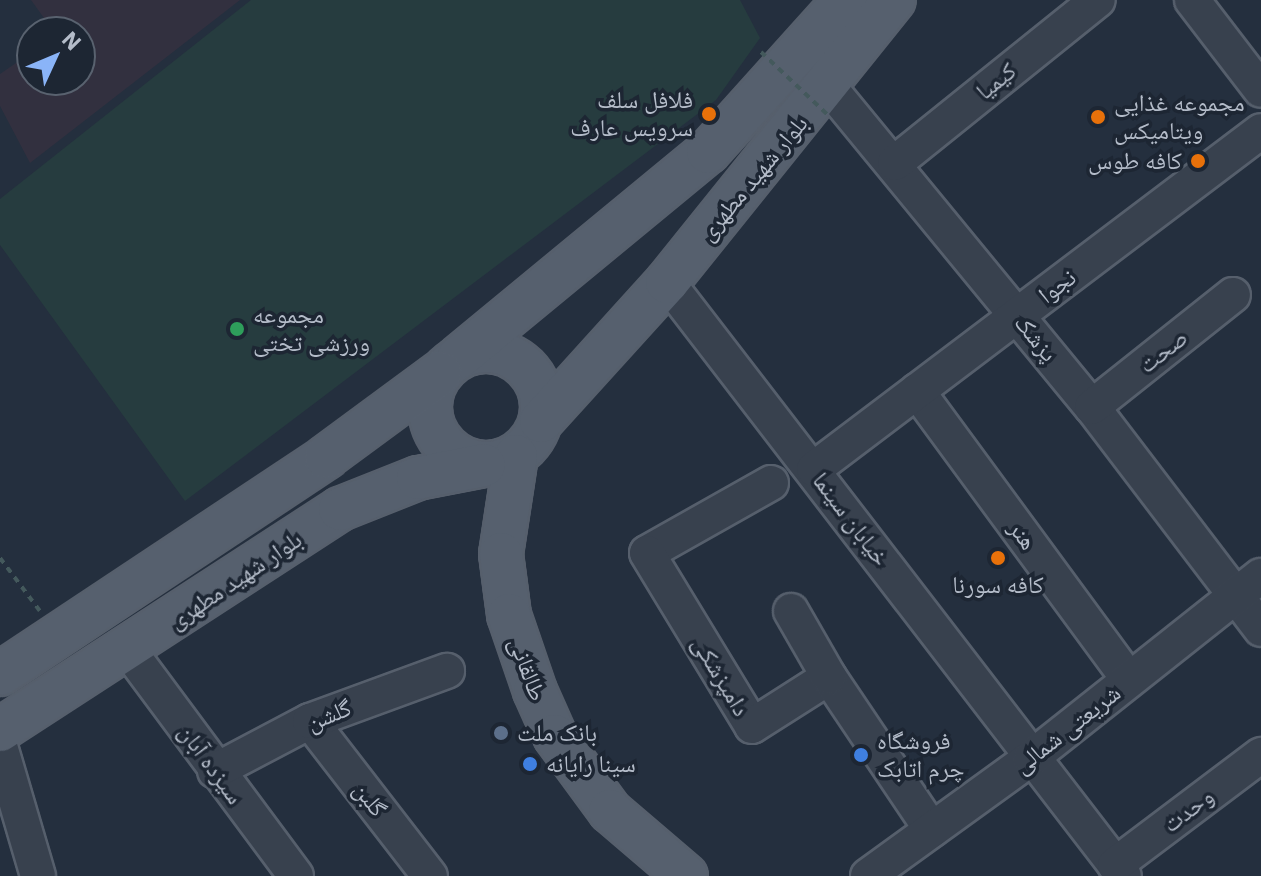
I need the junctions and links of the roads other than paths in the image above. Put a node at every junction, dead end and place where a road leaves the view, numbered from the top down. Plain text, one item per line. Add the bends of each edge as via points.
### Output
1 (894, 0) edge
2 (1098, 0) edge
3 (1192, 0) edge
4 (827, 8) edge
5 (1261, 90) edge
6 (828, 101) junction
7 (1261, 131) edge
8 (895, 163) junction
9 (667, 282) junction
10 (1233, 295) dead end
11 (1018, 315) junction
12 (449, 365) junction
13 (917, 391) junction
14 (1092, 407) junction
15 (541, 421) junction
16 (500, 461) junction
17 (814, 469) junction
18 (771, 483) dead end
19 (1248, 587) edge
20 (791, 611) dead end
21 (1261, 629) edge
22 (129, 651) junction
23 (447, 671) dead end
24 (0, 674) edge
25 (829, 677) junction
26 (1129, 680) junction
27 (310, 721) junction
28 (0, 730) edge
29 (0, 746) edge
30 (1261, 755) edge
31 (1031, 758) junction
32 (215, 771) junction
33 (0, 821) edge
34 (932, 830) junction
35 (1120, 871) edge
36 (13, 876) edge
37 (38, 876) edge
38 (296, 876) edge
39 (430, 876) edge
40 (686, 876) edge
41 (868, 876) edge

1 - 6 main road, بلوار شهید مطهری
2 - 8 street, کیمیا
3 - 5 street
4 - 12 main road, بلوار شهید مطهری via 708,152
6 - 8 street, پزشک
6 - 9 main road, بلوار شهید مطهری
7 - 11 street, نجوا
8 - 11 street, پزشک
9 - 15 main road, بلوار شهید مطهری
9 - 17 street, خیابان سینما
10 - 14 street, صحت
11 - 13 street, نجوا
11 - 14 street, پزشک
12 - 15 main road via 490,352 521,363 542,400
12 - 16 main road via 430,394 429,416 437,437 452,453
12 - 24 main road, بلوار شهید مطهری via 60,638
13 - 17 street, نجوا
13 - 26 street, هنر
14 - 19 street, پزشک
15 - 16 main road via 532,441
16 - 22 main road, بلوار شهید مطهری via 418,478 340,509
16 - 40 main road, طالقانی via 501,554 509,615 555,736 610,811
17 - 31 street, خیابان سینما
18 - 25 street, دامپزشکی via 647,553 752,726
19 - 21 street, پزشک
19 - 26 street, شریعتی شمالی
20 - 25 street
22 - 28 main road, بلوار شهید مطهری
22 - 32 street, سیزده آبان
23 - 27 street, گلشن
25 - 34 street
26 - 31 street, شریعتی شمالی
27 - 32 street, گلشن
27 - 39 street, گلبن
29 - 37 street
30 - 35 street, وحدت
31 - 34 street, شریعتی شمالی
31 - 35 street, خیابان سینما
32 - 38 street, سیزده آبان
33 - 36 street
34 - 41 street, شریعتی شمالی

